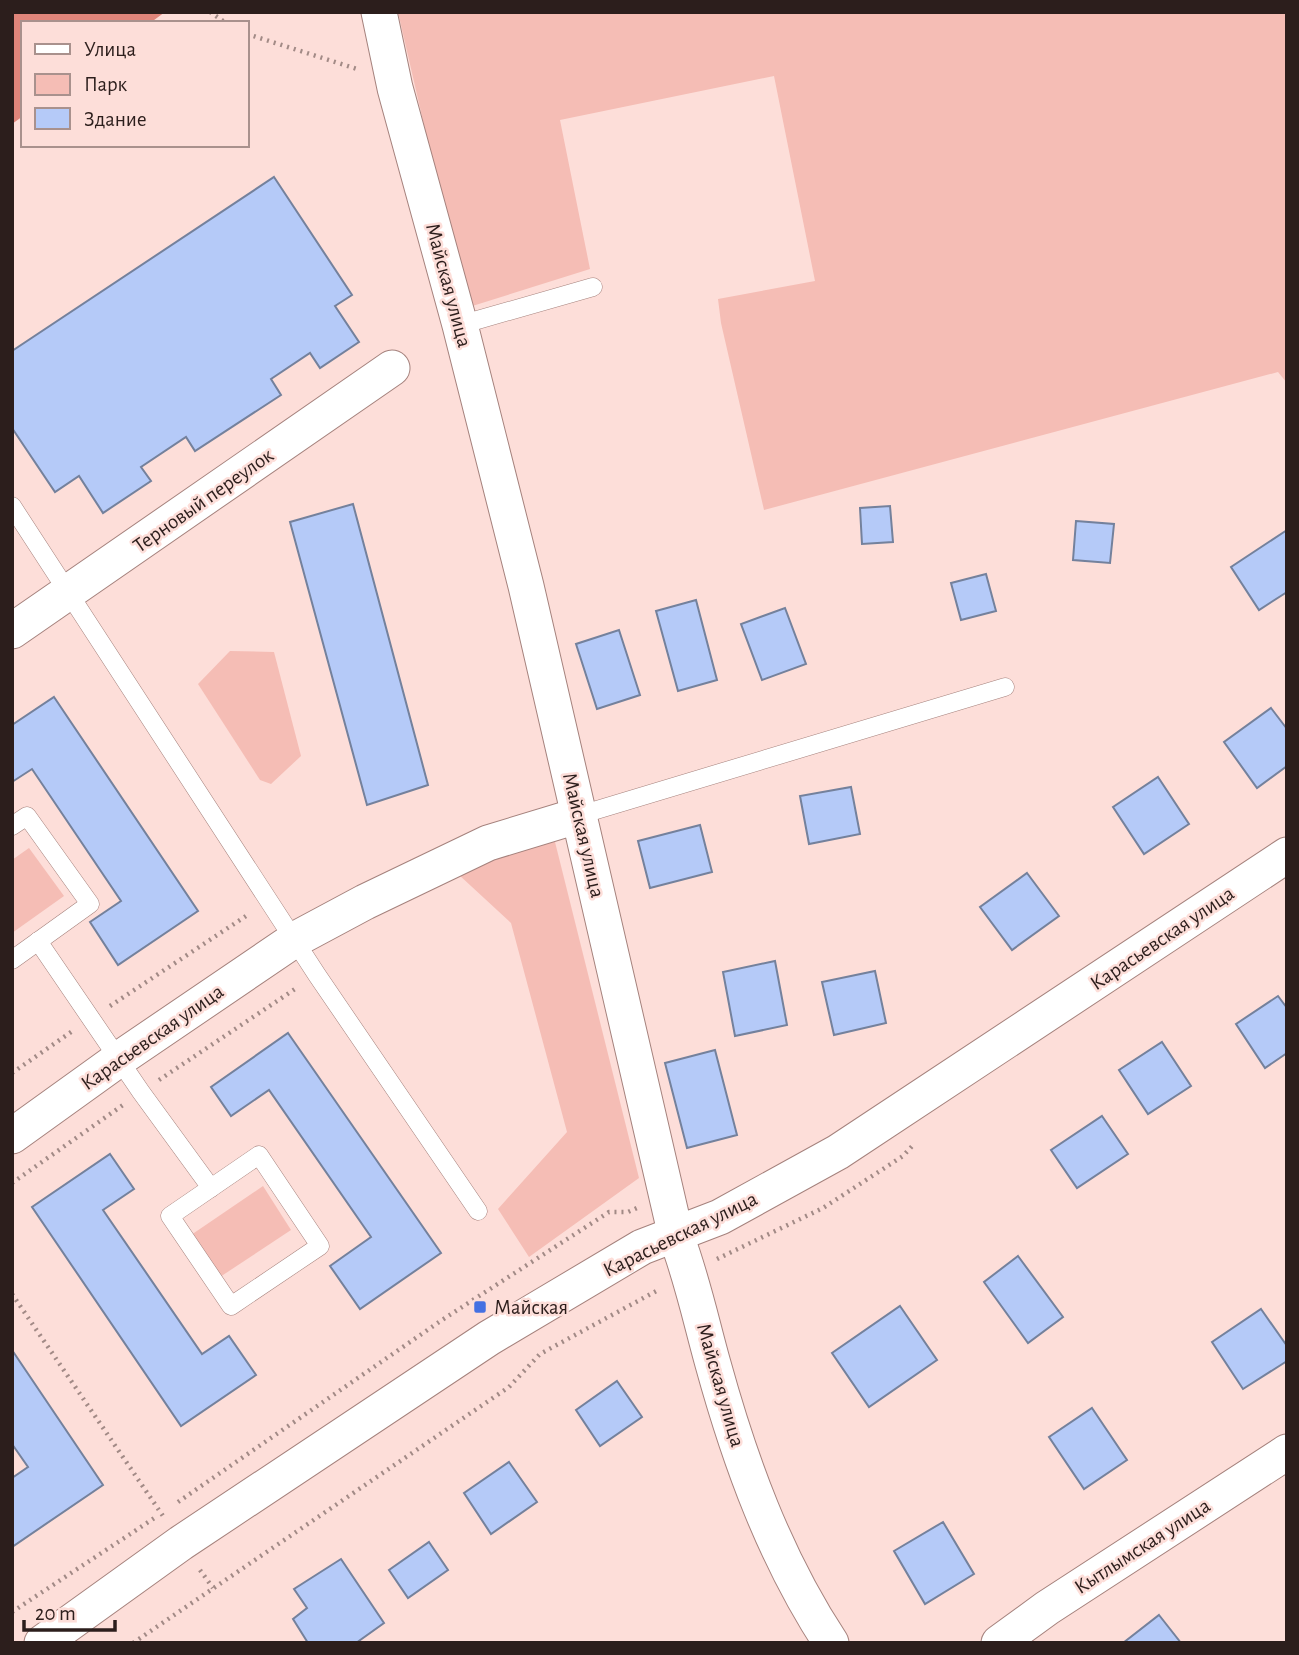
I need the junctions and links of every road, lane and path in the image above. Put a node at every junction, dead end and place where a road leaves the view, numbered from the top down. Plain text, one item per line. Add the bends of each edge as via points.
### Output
1 (379, 12) edge
2 (248, 34) edge
3 (393, 76) junction
4 (593, 287) dead end
5 (460, 325) junction
6 (392, 368) dead end
7 (12, 506) edge
8 (69, 593) junction
9 (12, 631) edge
10 (1005, 687) dead end
11 (580, 815) junction
12 (12, 826) edge
13 (1287, 855) edge
14 (270, 901) junction
15 (294, 940) junction
16 (38, 941) junction
17 (12, 960) edge
18 (90, 1019) junction
19 (119, 1059) junction
20 (12, 1073) edge
21 (12, 1136) edge
22 (211, 1188) junction
23 (478, 1211) dead end
24 (676, 1236) junction
25 (12, 1294) edge
26 (1287, 1452) edge
27 (162, 1513) dead end
28 (42, 1643) edge
29 (831, 1643) edge
30 (999, 1643) edge

1 - 3 street, Майская улица
2 - 3 path via 345,67
3 - 5 street, Майская улица
4 - 5 lane
5 - 11 street, Майская улица
6 - 8 street, Терновый переулок
7 - 8 lane
8 - 9 street, Терновый переулок
8 - 14 lane
10 - 11 lane
11 - 15 street, Карасьевская улица via 488,842
11 - 24 street, Майская улица
12 - 16 lane via 27,816 90,904
13 - 24 street, Карасьевская улица via 838,1152
14 - 15 lane
14 - 18 path
15 - 19 street, Карасьевская улица
15 - 23 lane
16 - 17 lane
16 - 18 lane
18 - 19 lane
18 - 20 path
19 - 21 street, Карасьевская улица
19 - 22 lane
22 - 22 lane via 259,1155 320,1246 231,1306 170,1216
24 - 28 street, Карасьевская улица via 642,1248 489,1338 181,1543
24 - 29 street, Майская улица via 765,1521 810,1612
25 - 27 path
26 - 30 street, Кытлымская улица

